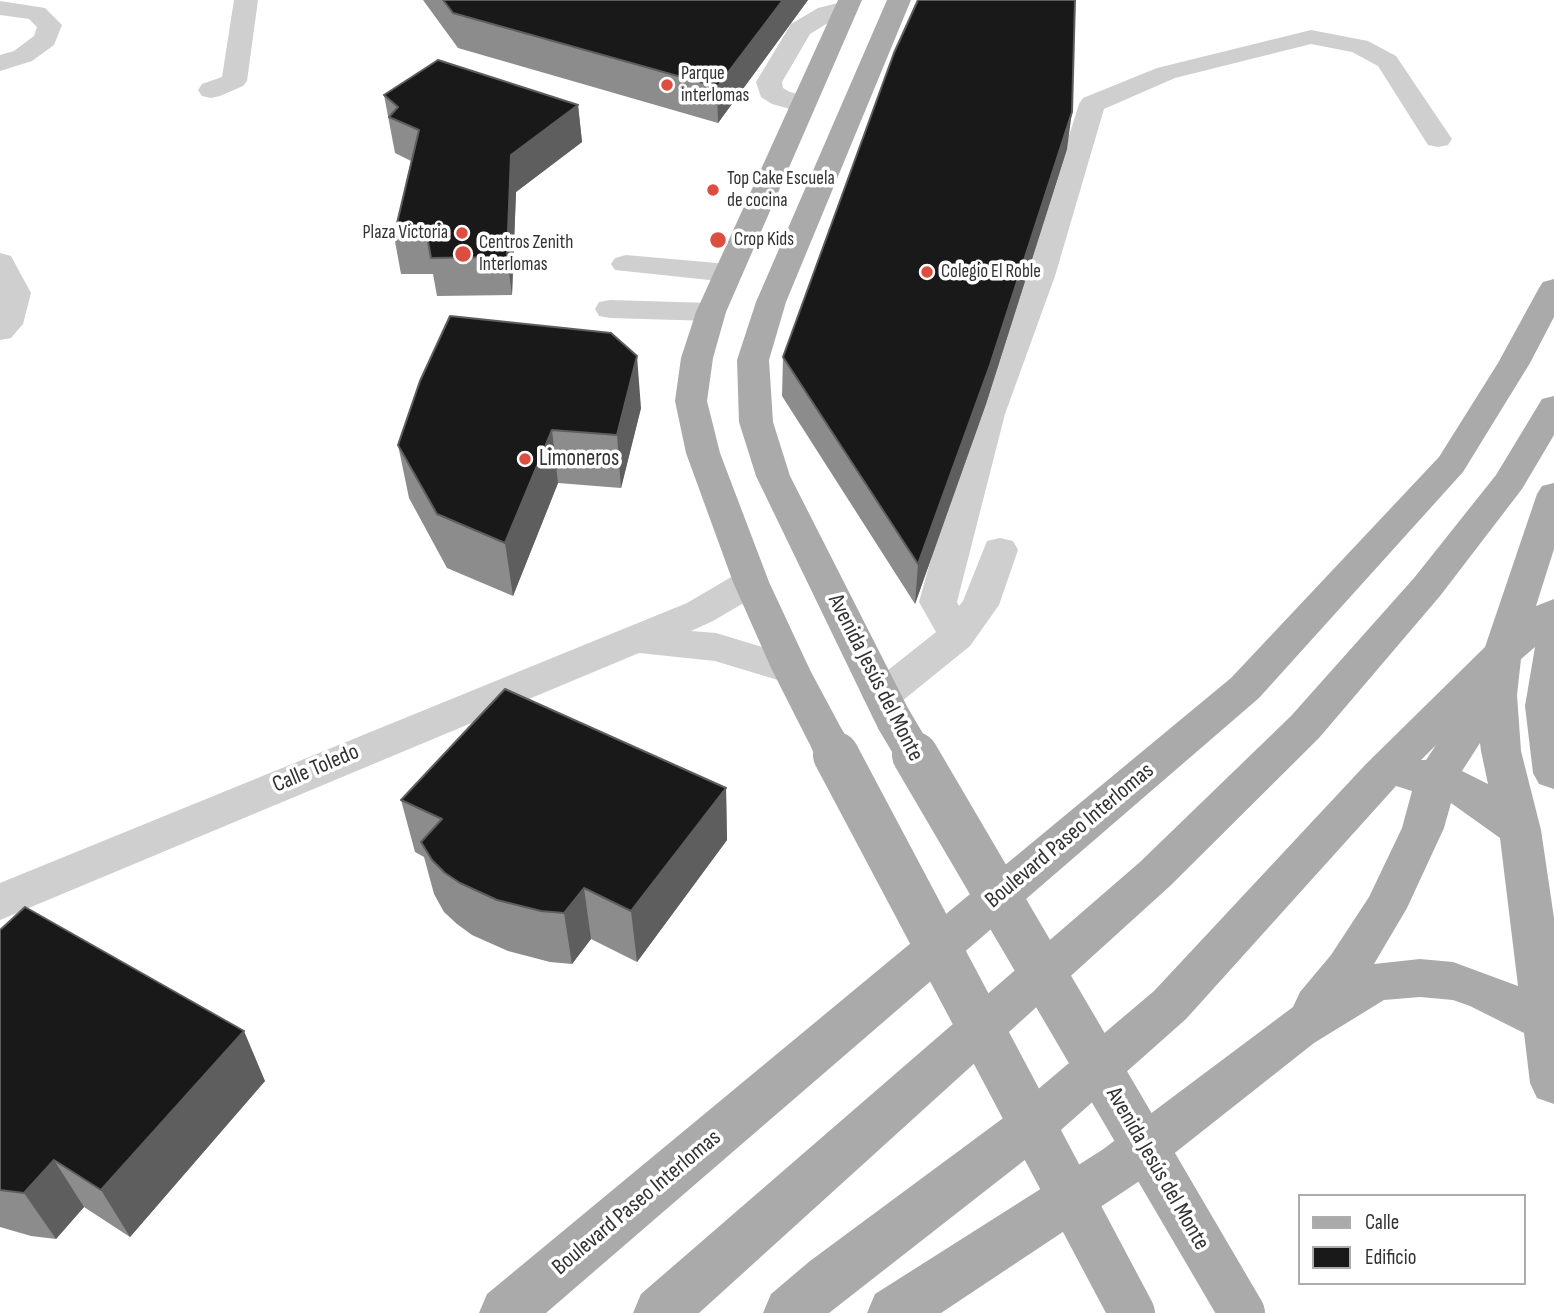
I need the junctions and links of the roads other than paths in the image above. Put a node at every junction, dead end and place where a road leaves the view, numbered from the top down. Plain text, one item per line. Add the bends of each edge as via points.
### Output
1 (246, 0) edge
2 (899, 0) edge
3 (848, 4) edge
4 (46, 6) edge
5 (0, 8) edge
6 (0, 63) edge
7 (211, 90) dead end
8 (1438, 139) dead end
9 (752, 218) junction
10 (805, 222) junction
11 (0, 262) edge
12 (626, 264) dead end
13 (728, 273) junction
14 (1554, 288) edge
15 (610, 309) dead end
16 (711, 312) junction
17 (0, 331) edge
18 (1554, 406) edge
19 (1554, 495) edge
20 (1000, 550) dead end
21 (751, 582) junction
22 (1554, 612) edge
23 (957, 636) junction
24 (632, 638) junction
25 (1554, 646) edge
26 (1502, 653) junction
27 (791, 670) junction
28 (1497, 695) junction
29 (888, 708) junction
30 (1554, 773) edge
31 (1381, 775) junction
32 (1437, 778) junction
33 (1520, 830) junction
34 (0, 902) edge
35 (1549, 1024) edge
36 (1297, 1029) junction
37 (1554, 1083) edge
38 (506, 1313) edge
39 (660, 1313) edge
40 (790, 1313) edge
41 (894, 1313) edge
42 (1132, 1313) edge
43 (1242, 1313) edge

1 - 7 street via 234,81
2 - 10 main road, Avenida Jesús del Monte
3 - 9 main road
4 - 5 street
4 - 6 street via 50,25 45,40 23,56
8 - 23 street via 1387,61 1359,46 1311,37 1166,73 1092,104 1040,276 988,414 938,602
9 - 10 main road
9 - 13 main road
10 - 29 main road, Avenida Jesús del Monte via 771,302 753,360 756,422 773,476
11 - 17 street via 16,293 7,324
12 - 13 street
13 - 16 main road
14 - 38 main road, Boulevard Paseo Interlomas via 1451,464 1245,688
15 - 16 street
16 - 21 main road via 697,358 691,401 703,453
18 - 39 main road via 1510,481 1427,587 1305,727 1155,874
19 - 26 main road
20 - 23 street via 980,605
21 - 24 street, Calle Toledo via 700,612
21 - 27 main road
22 - 26 main road
23 - 29 street
24 - 27 street, Calle Toledo via 716,647
24 - 34 street, Calle Toledo
25 - 30 main road via 1545,706
26 - 28 main road
26 - 31 main road
27 - 42 main road, bridge
28 - 32 main road via 1461,738
28 - 33 main road via 1501,751
29 - 43 main road, Avenida Jesús del Monte, bridge
31 - 32 main road
31 - 40 main road via 1170,1005 1027,1129 828,1279
32 - 33 main road via 1478,798
32 - 36 main road via 1423,828 1385,908 1347,970
33 - 35 main road
35 - 36 main road via 1484,991 1453,981 1420,978 1381,981
35 - 37 main road
36 - 41 main road via 1120,1166

